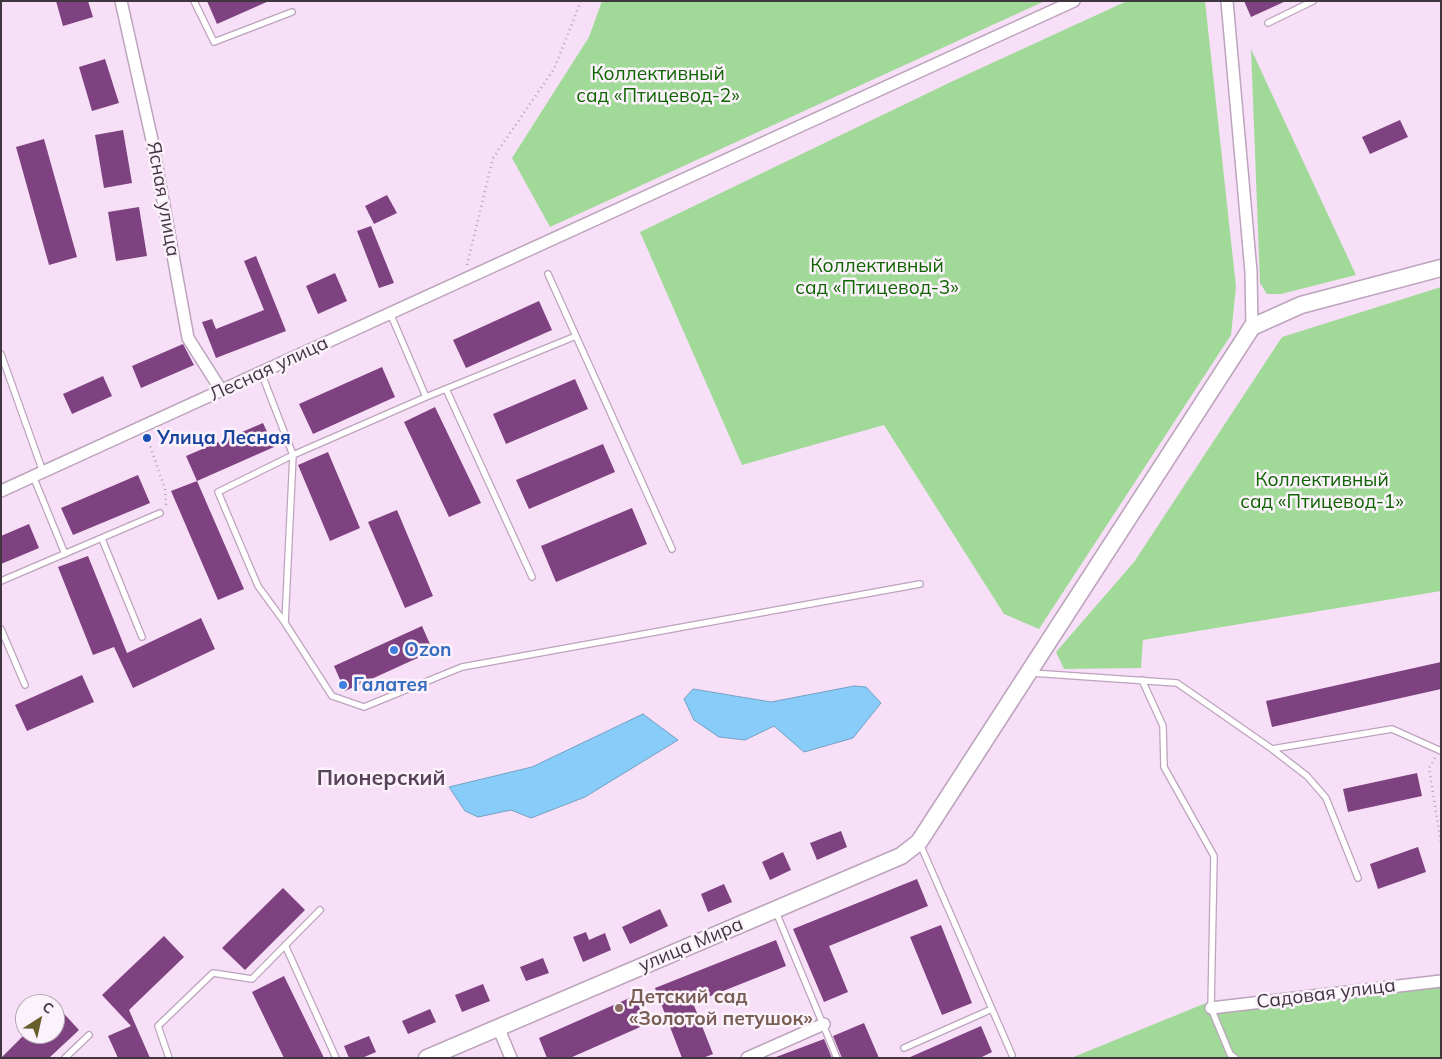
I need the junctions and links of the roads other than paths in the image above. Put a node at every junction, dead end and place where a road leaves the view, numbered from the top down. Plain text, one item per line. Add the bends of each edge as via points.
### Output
1 (121, 1) edge
2 (194, 1) edge
3 (1074, 1) edge
4 (1227, 1) edge
5 (1313, 1) edge
6 (292, 12) dead end
7 (1268, 23) dead end
8 (1441, 268) edge
9 (548, 274) dead end
10 (390, 313) junction
11 (1252, 327) junction
12 (576, 336) junction
13 (1, 354) edge
14 (260, 372) junction
15 (446, 389) junction
16 (221, 390) junction
17 (426, 397) junction
18 (293, 455) junction
19 (38, 474) junction
20 (1, 491) edge
21 (160, 513) road end
22 (102, 539) junction
23 (672, 549) dead end
24 (65, 554) junction
25 (532, 577) dead end
26 (1, 581) edge
27 (920, 584) dead end
28 (285, 623) junction
29 (1, 629) edge
30 (142, 637) dead end
31 (1030, 673) junction
32 (1142, 680) junction
33 (25, 685) dead end
34 (1272, 749) junction
35 (1440, 751) edge
36 (919, 842) junction
37 (1358, 878) dead end
38 (320, 910) dead end
39 (775, 910) junction
40 (286, 945) junction
41 (1441, 981) edge
42 (1211, 1008) junction
43 (992, 1009) junction
44 (824, 1024) junction
45 (498, 1027) junction
46 (89, 1035) dead end
47 (904, 1048) dead end
48 (1012, 1055) dead end
49 (65, 1058) edge
50 (170, 1058) edge
51 (336, 1058) edge
52 (426, 1058) edge
53 (511, 1058) edge
54 (747, 1058) edge
55 (837, 1058) edge
56 (1235, 1058) edge

1 - 16 street, Ясная улица via 152,140 188,338
2 - 6 lane via 214,42
3 - 10 street, Лесная улица
4 - 11 street via 1251,272
5 - 7 lane
8 - 11 street via 1301,305
9 - 12 lane
10 - 14 street, Лесная улица
10 - 17 lane
11 - 31 street, улица Мира
12 - 15 lane
12 - 23 lane
13 - 19 lane
14 - 16 street, Лесная улица
14 - 18 lane
15 - 17 lane
15 - 25 lane
16 - 19 street, Лесная улица
17 - 18 lane
18 - 28 lane
18 - 28 lane via 218,492 258,586
19 - 20 street, Лесная улица
19 - 24 lane
21 - 22 lane
22 - 24 lane
22 - 30 lane
24 - 26 lane
27 - 28 lane via 462,667 364,707 332,696
29 - 33 lane
31 - 32 lane
31 - 36 street, улица Мира
32 - 34 lane via 1177,683
32 - 42 lane via 1163,726 1164,767 1214,856
34 - 35 lane via 1392,729
34 - 37 lane via 1307,776 1326,798
36 - 39 street, улица Мира via 901,856
36 - 43 lane
38 - 40 lane
39 - 44 lane
39 - 45 street, улица Мира
40 - 50 lane via 252,979 213,973 158,1026
40 - 51 lane
41 - 42 street, Садовая улица
42 - 56 lane via 1230,1054
43 - 47 lane
43 - 48 lane
44 - 54 street
44 - 55 lane
45 - 52 street, улица Мира
45 - 53 street
46 - 49 lane

